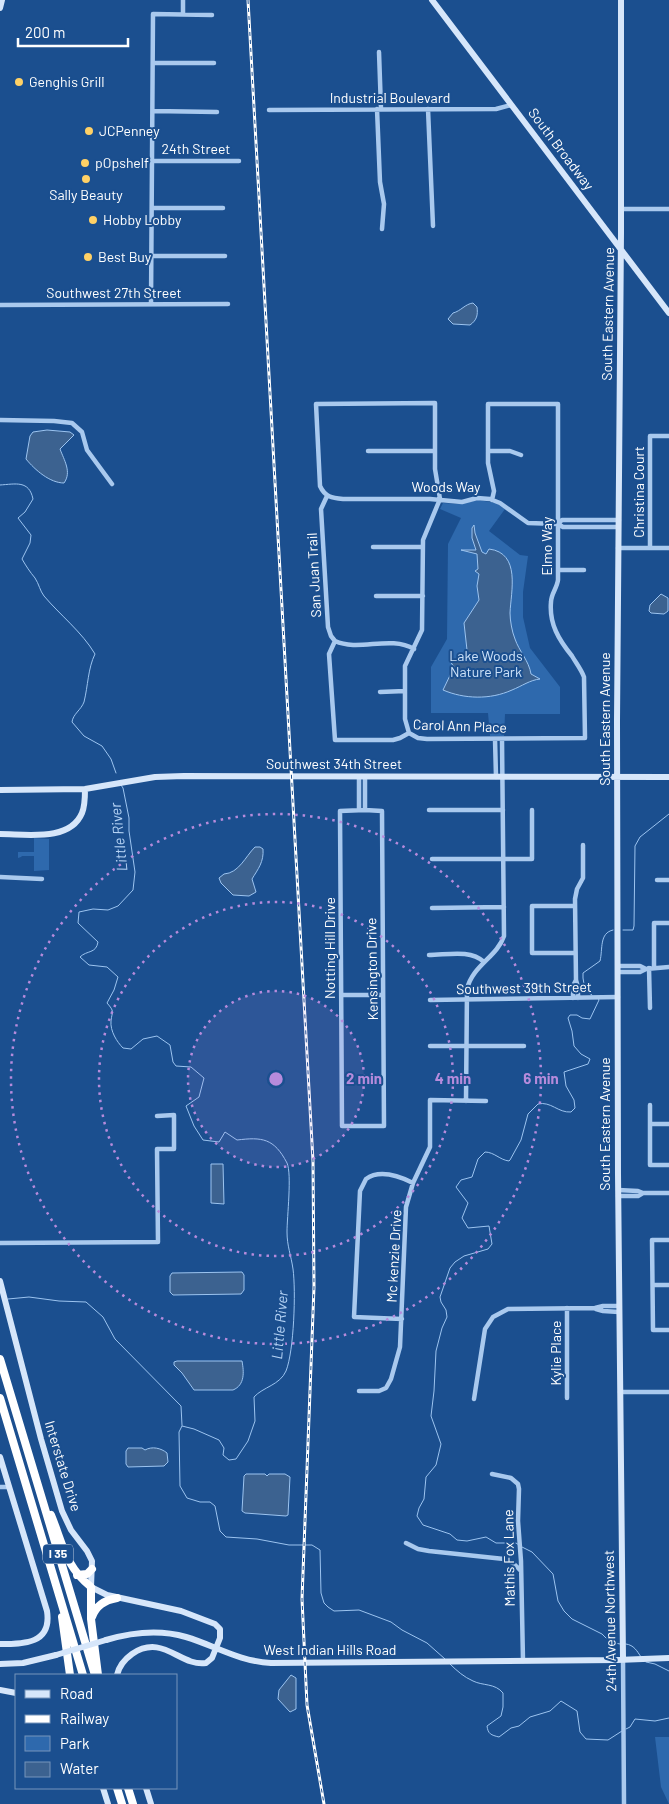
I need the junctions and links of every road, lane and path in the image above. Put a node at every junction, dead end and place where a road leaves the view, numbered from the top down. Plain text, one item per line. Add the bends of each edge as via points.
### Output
1 (2, 0) edge
2 (183, 0) edge
3 (432, 0) edge
4 (621, 0) edge
5 (0, 8) edge
6 (183, 14) junction
7 (212, 14) dead end
8 (379, 52) dead end
9 (153, 63) junction
10 (214, 63) dead end
11 (511, 105) junction
12 (379, 109) junction
13 (428, 109) junction
14 (269, 110) dead end
15 (153, 111) junction
16 (217, 112) dead end
17 (152, 161) junction
18 (240, 161) dead end
19 (152, 208) junction
20 (223, 208) dead end
21 (621, 208) junction
22 (669, 209) edge
23 (433, 226) dead end
24 (382, 230) dead end
25 (621, 250) junction
26 (152, 256) junction
27 (225, 256) dead end
28 (151, 304) junction
29 (228, 304) dead end
30 (0, 305) edge
31 (669, 314) edge
32 (0, 420) edge
33 (669, 436) edge
34 (368, 451) dead end
35 (435, 451) junction
36 (488, 451) junction
37 (521, 455) dead end
38 (112, 484) dead end
39 (327, 496) junction
40 (440, 500) junction
41 (492, 500) junction
42 (558, 524) junction
43 (618, 524) junction
44 (373, 547) dead end
45 (423, 547) junction
46 (618, 548) junction
47 (650, 548) junction
48 (669, 548) edge
49 (558, 570) junction
50 (584, 570) dead end
51 (376, 596) dead end
52 (423, 596) junction
53 (335, 641) junction
54 (414, 649) junction
55 (380, 692) dead end
56 (405, 692) junction
57 (409, 733) junction
58 (502, 738) junction
59 (585, 738) joint
60 (495, 739) junction
61 (335, 740) joint
62 (362, 777) junction
63 (499, 777) junction
64 (618, 777) junction
65 (669, 777) edge
66 (85, 789) junction
67 (0, 790) edge
68 (359, 810) junction
69 (365, 810) junction
70 (429, 810) dead end
71 (503, 810) junction
72 (532, 810) dead end
73 (382, 811) joint
74 (0, 834) edge
75 (583, 845) dead end
76 (432, 859) dead end
77 (504, 859) junction
78 (0, 876) edge
79 (42, 879) dead end
80 (657, 880) dead end
81 (669, 880) edge
82 (575, 906) junction
83 (504, 907) junction
84 (432, 908) dead end
85 (669, 923) edge
86 (576, 953) junction
87 (429, 955) dead end
88 (484, 962) junction
89 (669, 967) edge
90 (650, 968) junction
91 (618, 969) junction
92 (342, 995) junction
93 (383, 995) junction
94 (618, 997) junction
95 (576, 998) junction
96 (430, 1000) dead end
97 (466, 1000) junction
98 (650, 1008) dead end
99 (430, 1046) dead end
100 (466, 1046) junction
101 (524, 1046) dead end
102 (466, 1101) junction
103 (486, 1101) dead end
104 (650, 1106) dead end
105 (157, 1116) dead end
106 (651, 1124) junction
107 (669, 1124) edge
108 (384, 1126) joint
109 (669, 1165) edge
110 (413, 1183) junction
111 (618, 1193) junction
112 (669, 1193) edge
113 (669, 1240) edge
114 (0, 1243) edge
115 (0, 1281) edge
116 (652, 1285) junction
117 (669, 1285) edge
118 (567, 1308) junction
119 (619, 1309) junction
120 (402, 1319) junction
121 (669, 1330) edge
122 (0, 1359) edge
123 (359, 1391) dead end
124 (620, 1392) junction
125 (669, 1392) edge
126 (0, 1398) edge
127 (567, 1398) dead end
128 (474, 1399) dead end
129 (620, 1439) joint
130 (0, 1457) edge
131 (492, 1474) dead end
132 (36, 1482) junction
133 (0, 1487) edge
134 (9, 1487) junction
135 (406, 1543) dead end
136 (92, 1570) junction
137 (521, 1571) junction
138 (77, 1575) junction
139 (91, 1587) junction
140 (117, 1598) junction
141 (60, 1600) junction
142 (91, 1619) junction
143 (0, 1644) edge
144 (216, 1649) junction
145 (669, 1658) edge
146 (623, 1659) junction
147 (523, 1661) junction
148 (0, 1664) edge
149 (70, 1674) edge
150 (83, 1674) edge
151 (97, 1674) edge
152 (97, 1674) edge
153 (118, 1674) edge
154 (0, 1690) edge
155 (15, 1693) edge
156 (103, 1789) edge
157 (117, 1789) edge
158 (128, 1789) edge
159 (146, 1789) edge
160 (108, 1804) edge
161 (122, 1804) edge
162 (133, 1804) edge
163 (150, 1804) edge
164 (624, 1804) edge

1 - 5 street
2 - 6 street
3 - 11 street, South Broadway
4 - 21 street, South Eastern Avenue
6 - 7 street
6 - 9 street via 153,14
8 - 12 street
9 - 10 street
9 - 15 street
11 - 13 street, Industrial Boulevard via 496,109
11 - 25 street, South Broadway
12 - 13 street, Industrial Boulevard
12 - 14 street, Industrial Boulevard
12 - 24 street via 380,182 384,204
13 - 23 street
15 - 16 street
15 - 17 street
17 - 18 street, 24th Street
17 - 19 street
19 - 20 street
19 - 26 street
21 - 22 street
21 - 25 street, South Eastern Avenue
25 - 31 street, South Broadway
25 - 43 street, South Eastern Avenue
26 - 27 street
26 - 28 street
28 - 29 street, Southwest 27th Street
28 - 30 street, Southwest 27th Street
32 - 38 street via 72,423 82,432 87,450
33 - 47 street, Christina Court via 650,436
34 - 35 street
35 - 39 street via 435,404 316,404 320,486
35 - 40 street
36 - 37 street via 510,451
36 - 41 street via 494,487
36 - 42 street, Elmo Way via 488,404 558,404
39 - 40 street, Woods Way
39 - 53 street, San Juan Trail via 321,509 329,632
40 - 41 street, Woods Way
40 - 45 street via 424,536
41 - 42 street, Woods Way via 528,522
42 - 43 street, Woods Way via 562,520
42 - 49 street, Elmo Way
43 - 46 street, South Eastern Avenue
44 - 45 street
45 - 52 street
46 - 47 street
46 - 64 street, South Eastern Avenue
47 - 48 street
49 - 50 street
49 - 59 street, Elmo Way via 558,583 551,601 552,619 561,641 584,677
51 - 52 street
52 - 54 street via 422,630
53 - 54 street via 347,644 400,643
53 - 61 street, San Juan Trail via 330,654
54 - 56 street via 405,666
55 - 56 street
56 - 57 street via 405,719
57 - 60 street, Carol Ann Place via 422,738
57 - 61 street, Carol Ann Place via 394,740
58 - 59 street, Carol Ann Place
58 - 60 street, Carol Ann Place
58 - 63 street
60 - 63 street
62 - 63 street, Southwest 34th Street
62 - 66 street, Southwest 34th Street via 155,777
62 - 68 street
62 - 69 street
63 - 64 street, Southwest 34th Street
63 - 71 street
64 - 65 street, Southwest 34th Street
64 - 91 street, South Eastern Avenue
66 - 67 street, Southwest 34th Street
66 - 74 street via 82,812 64,832
68 - 69 street, Notting Hill Drive
68 - 92 street, Notting Hill Drive via 340,811
69 - 73 street, Notting Hill Drive
70 - 71 street
71 - 77 street
72 - 77 street via 532,859
73 - 93 street, Kensington Drive
75 - 82 street via 583,878 577,889
76 - 77 street
77 - 83 street
78 - 79 street
80 - 81 street
82 - 86 street
82 - 86 street via 532,906 532,953
83 - 84 street
83 - 88 street via 502,942
85 - 90 street via 654,923
86 - 95 street
87 - 88 street via 472,955
88 - 97 street via 470,979
89 - 90 street
90 - 91 street
90 - 98 street
91 - 94 street, South Eastern Avenue
92 - 93 street
92 - 108 street, Notting Hill Drive via 342,1126
93 - 108 street, Kensington Drive
94 - 95 street, Southwest 39th Street
94 - 111 street, South Eastern Avenue
95 - 97 street, Southwest 39th Street
96 - 97 street, Southwest 39th Street
97 - 100 street
99 - 100 street
100 - 101 street
100 - 102 street
102 - 103 street
102 - 110 street, Mc kenzie Drive via 430,1100 430,1147
104 - 106 street
105 - 114 street via 174,1115 174,1149 157,1149 158,1242
106 - 107 street
106 - 109 street via 650,1165
110 - 120 street, Mc kenzie Drive via 406,1207
110 - 120 street via 400,1177 377,1174 366,1179 360,1191 354,1317
111 - 112 street
111 - 119 street, South Eastern Avenue
113 - 116 street via 652,1240
115 - 136 street, Interstate Drive via 62,1511 90,1557
116 - 117 street
116 - 121 street via 653,1330
118 - 119 street via 603,1306
118 - 127 street, Kylie Place
118 - 128 street via 512,1309 493,1317 485,1329
119 - 124 street, South Eastern Avenue
120 - 123 street, Mc kenzie Drive via 400,1347 386,1388
122 - 132 highway, I 35
124 - 125 street
124 - 129 street, South Eastern Avenue
126 - 141 highway, I 35
129 - 146 street, 24th Avenue Northwest
130 - 134 street
131 - 137 street, Mathis Fox Lane via 511,1478 519,1486
132 - 138 highway
132 - 151 highway, I 35
133 - 134 street
134 - 143 street via 48,1620 45,1630 36,1640
135 - 137 street via 429,1551 504,1559
136 - 138 highway
136 - 139 street, Interstate Drive
137 - 147 street, Mathis Fox Lane
138 - 139 highway
139 - 140 street
139 - 142 highway
140 - 142 highway via 99,1605
140 - 144 street via 181,1611 218,1626 221,1632
141 - 149 highway
141 - 150 highway, I 35
142 - 152 highway
144 - 147 street, West Indian Hills Road via 236,1658 263,1663
144 - 148 street, West Indian Hills Road, bridge via 186,1637 159,1632 131,1633 23,1663
144 - 153 street via 210,1661 201,1664 165,1649 142,1649 130,1655
145 - 146 street, West Indian Hills Road
146 - 147 street, West Indian Hills Road
146 - 164 street, 24th Avenue Northwest
154 - 155 street
156 - 160 street
157 - 161 highway
158 - 162 highway
159 - 163 street

